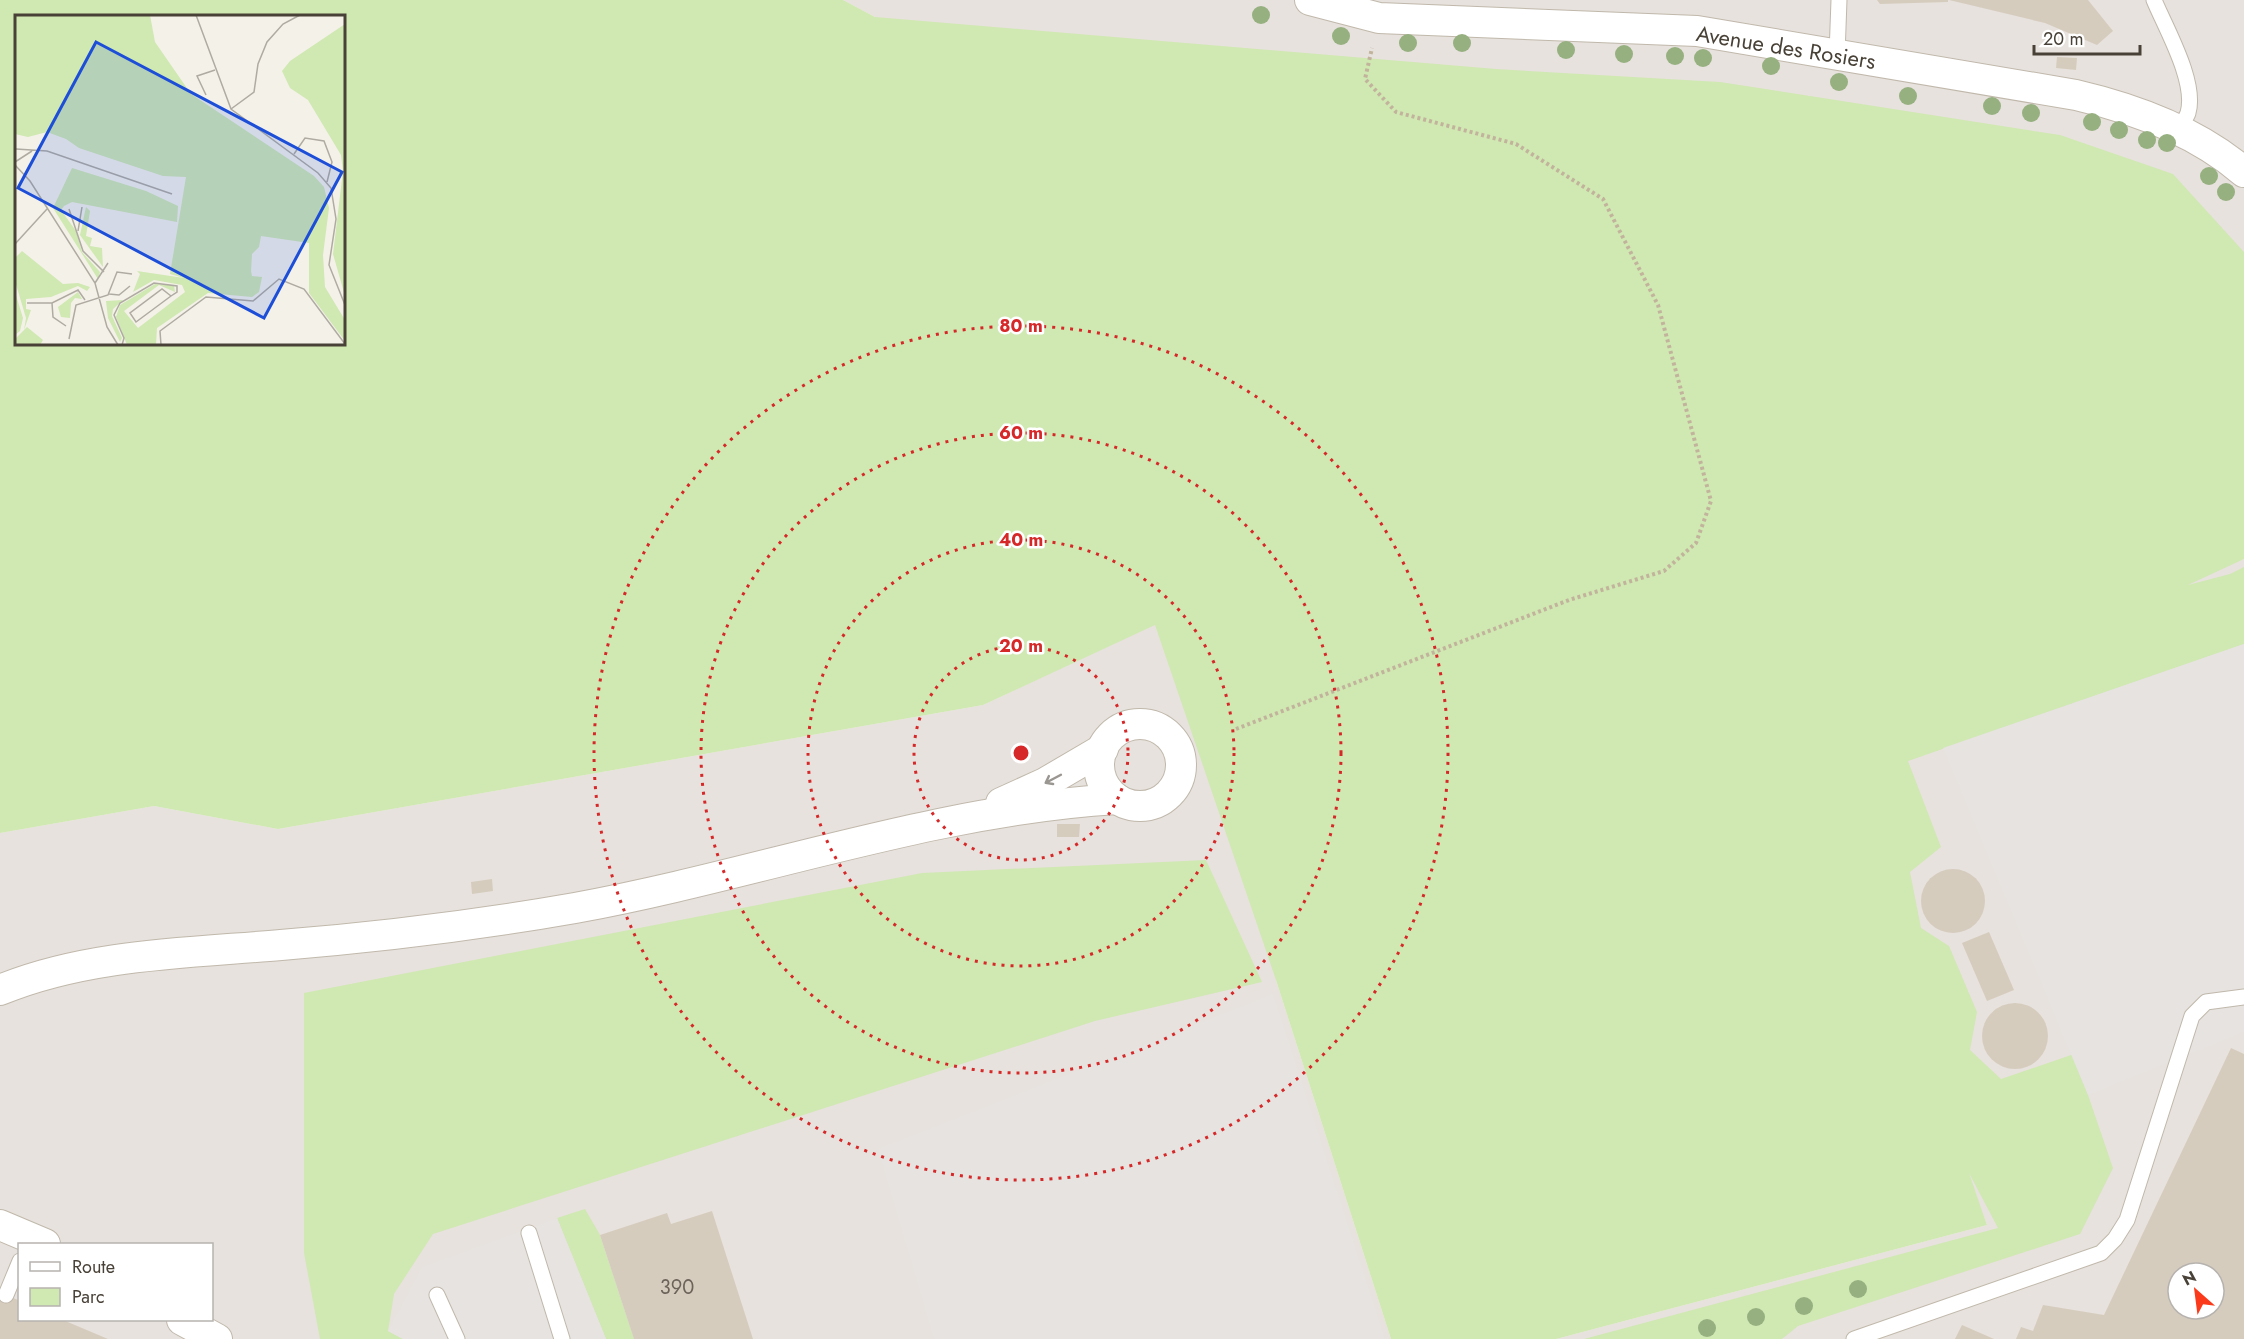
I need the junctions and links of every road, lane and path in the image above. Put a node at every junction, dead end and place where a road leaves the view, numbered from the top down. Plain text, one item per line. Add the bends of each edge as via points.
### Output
1 (1310, 0) edge
2 (1839, 0) edge
3 (2154, 0) edge
4 (1379, 18) junction
5 (1837, 55) junction
6 (2179, 130) junction
7 (2244, 172) edge
8 (1236, 729) dead end
9 (1103, 749) junction
10 (1117, 799) junction
11 (956, 820) junction
12 (0, 990) edge
13 (2244, 997) edge
14 (529, 1233) dead end
15 (18, 1237) edge
16 (6, 1295) dead end
17 (437, 1295) dead end
18 (184, 1321) edge
19 (217, 1339) edge
20 (457, 1339) edge
21 (562, 1339) edge
22 (1854, 1339) edge

1 - 4 street, Avenue des Rosiers
2 - 5 lane
3 - 6 lane via 2190,91 2188,112
4 - 5 street, Avenue des Rosiers via 1697,31
4 - 8 path via 1365,79 1396,112 1516,144 1603,199 1658,305 1711,501 1696,543 1664,572 1569,600
5 - 6 street, Avenue des Rosiers via 2076,95 2123,106
6 - 7 street, Avenue des Rosiers via 2228,158
9 - 10 street via 1099,762 1101,776
9 - 10 street via 1120,730 1145,725 1168,736 1181,758 1177,783 1163,799 1144,806
9 -> 11 street via 1045,783
10 - 11 street
11 - 12 street via 576,908 352,939 134,959 68,969
13 - 22 lane via 2206,1002 2192,1016 2127,1220 2101,1253
14 - 21 lane
15 - 16 lane
17 - 20 lane
18 - 19 street

